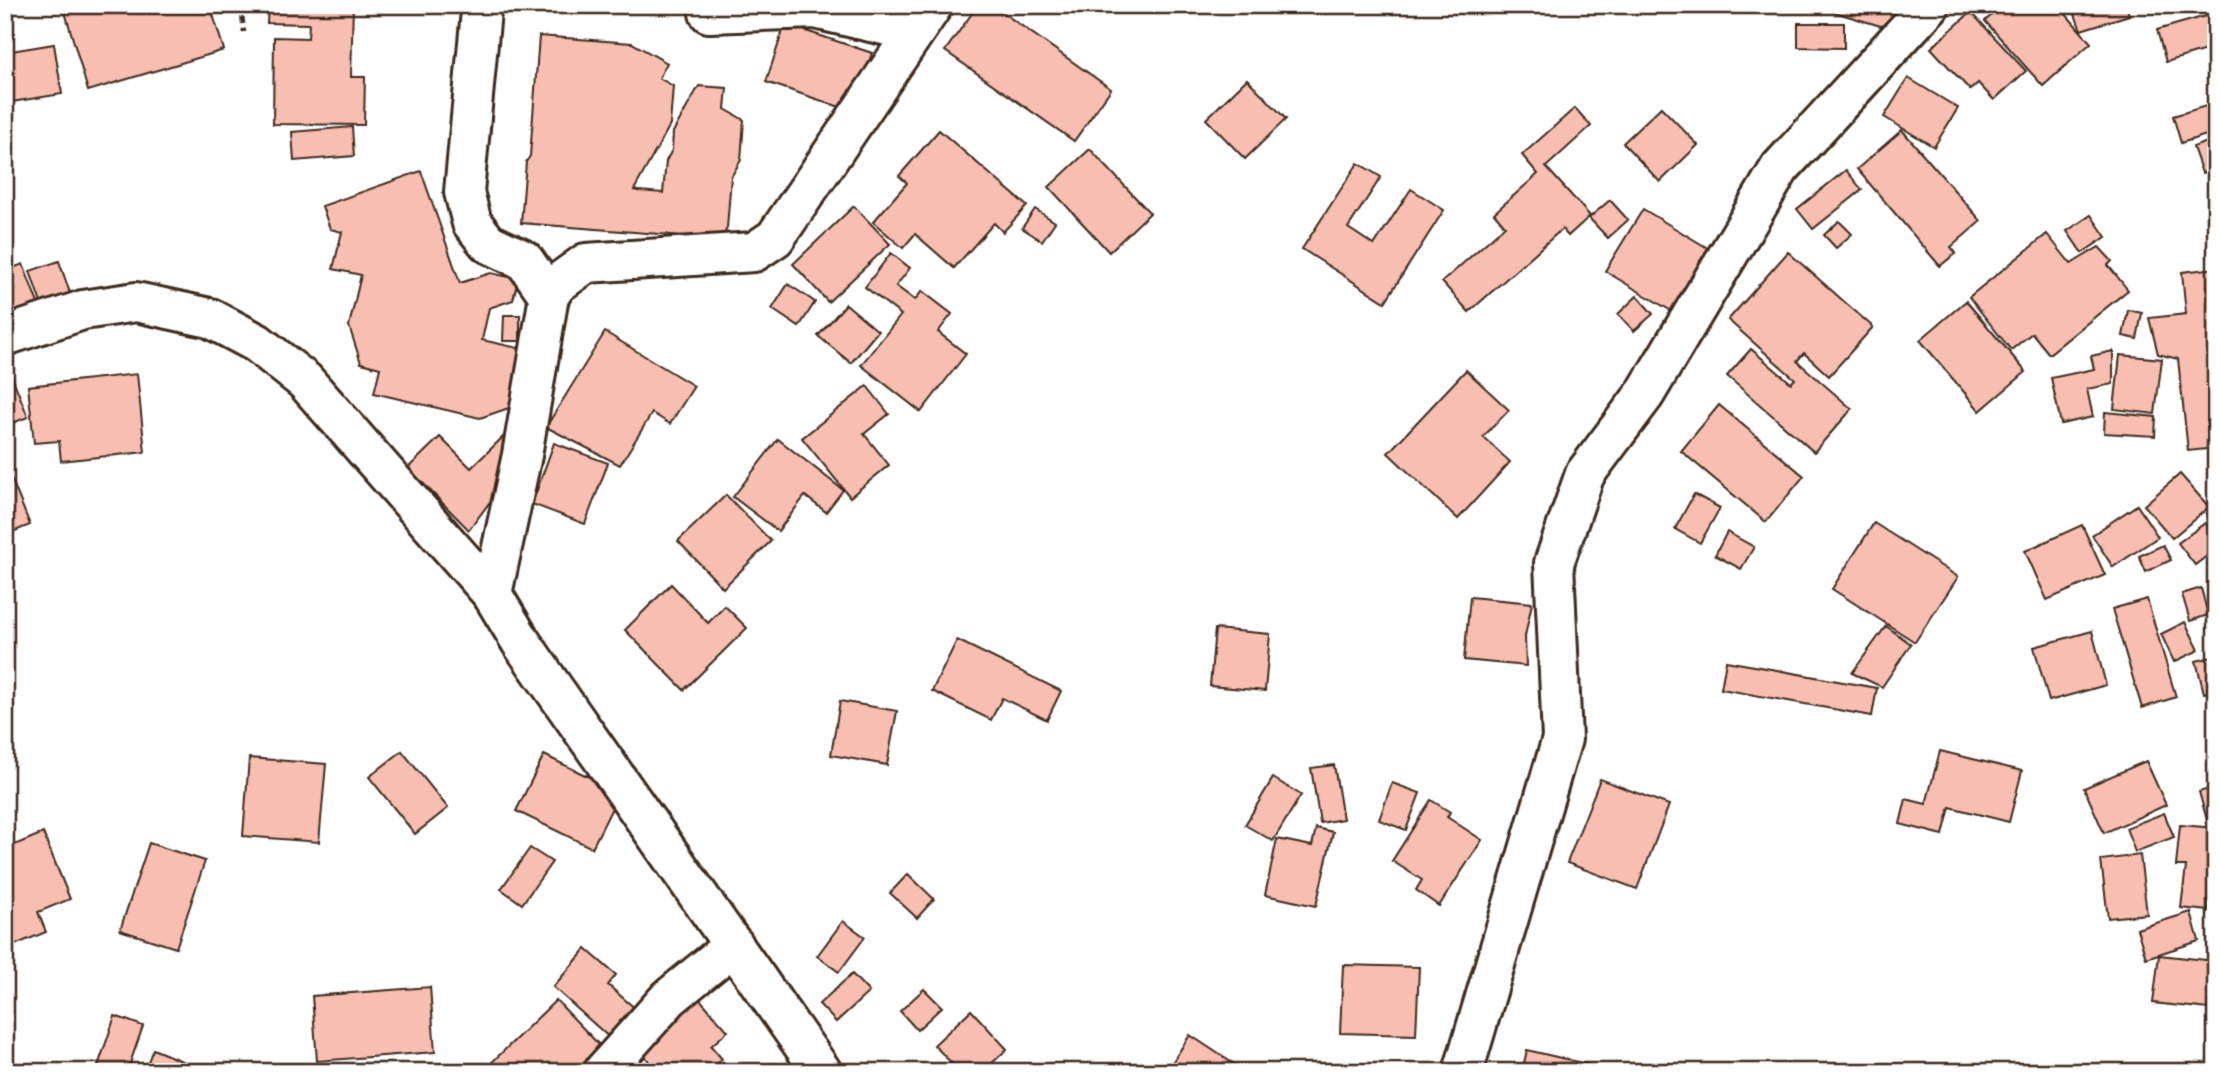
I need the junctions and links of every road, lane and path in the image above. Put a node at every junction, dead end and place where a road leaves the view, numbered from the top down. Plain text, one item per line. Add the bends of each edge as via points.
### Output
1 (241, 5) edge
2 (1930, 5) edge
3 (481, 11) dead end
4 (709, 13) dead end
5 (923, 19) edge
6 (244, 32) dead end
7 (549, 296) junction
8 (5, 336) edge
9 (492, 594) junction
10 (734, 945) junction
11 (603, 1072) edge
12 (821, 1072) edge
13 (1463, 1072) edge

1 - 6 path
2 - 13 street via 1780,168 1646,394 1585,474 1554,563 1562,739
3 - 7 street via 464,192 472,223 488,243 524,260
4 - 5 street via 815,9
5 - 7 street via 775,238 754,252 586,264 557,284
7 - 9 street
8 - 9 street via 83,310 136,302 210,318 257,342 305,381
9 - 10 street
10 - 11 street via 669,999
10 - 12 street

